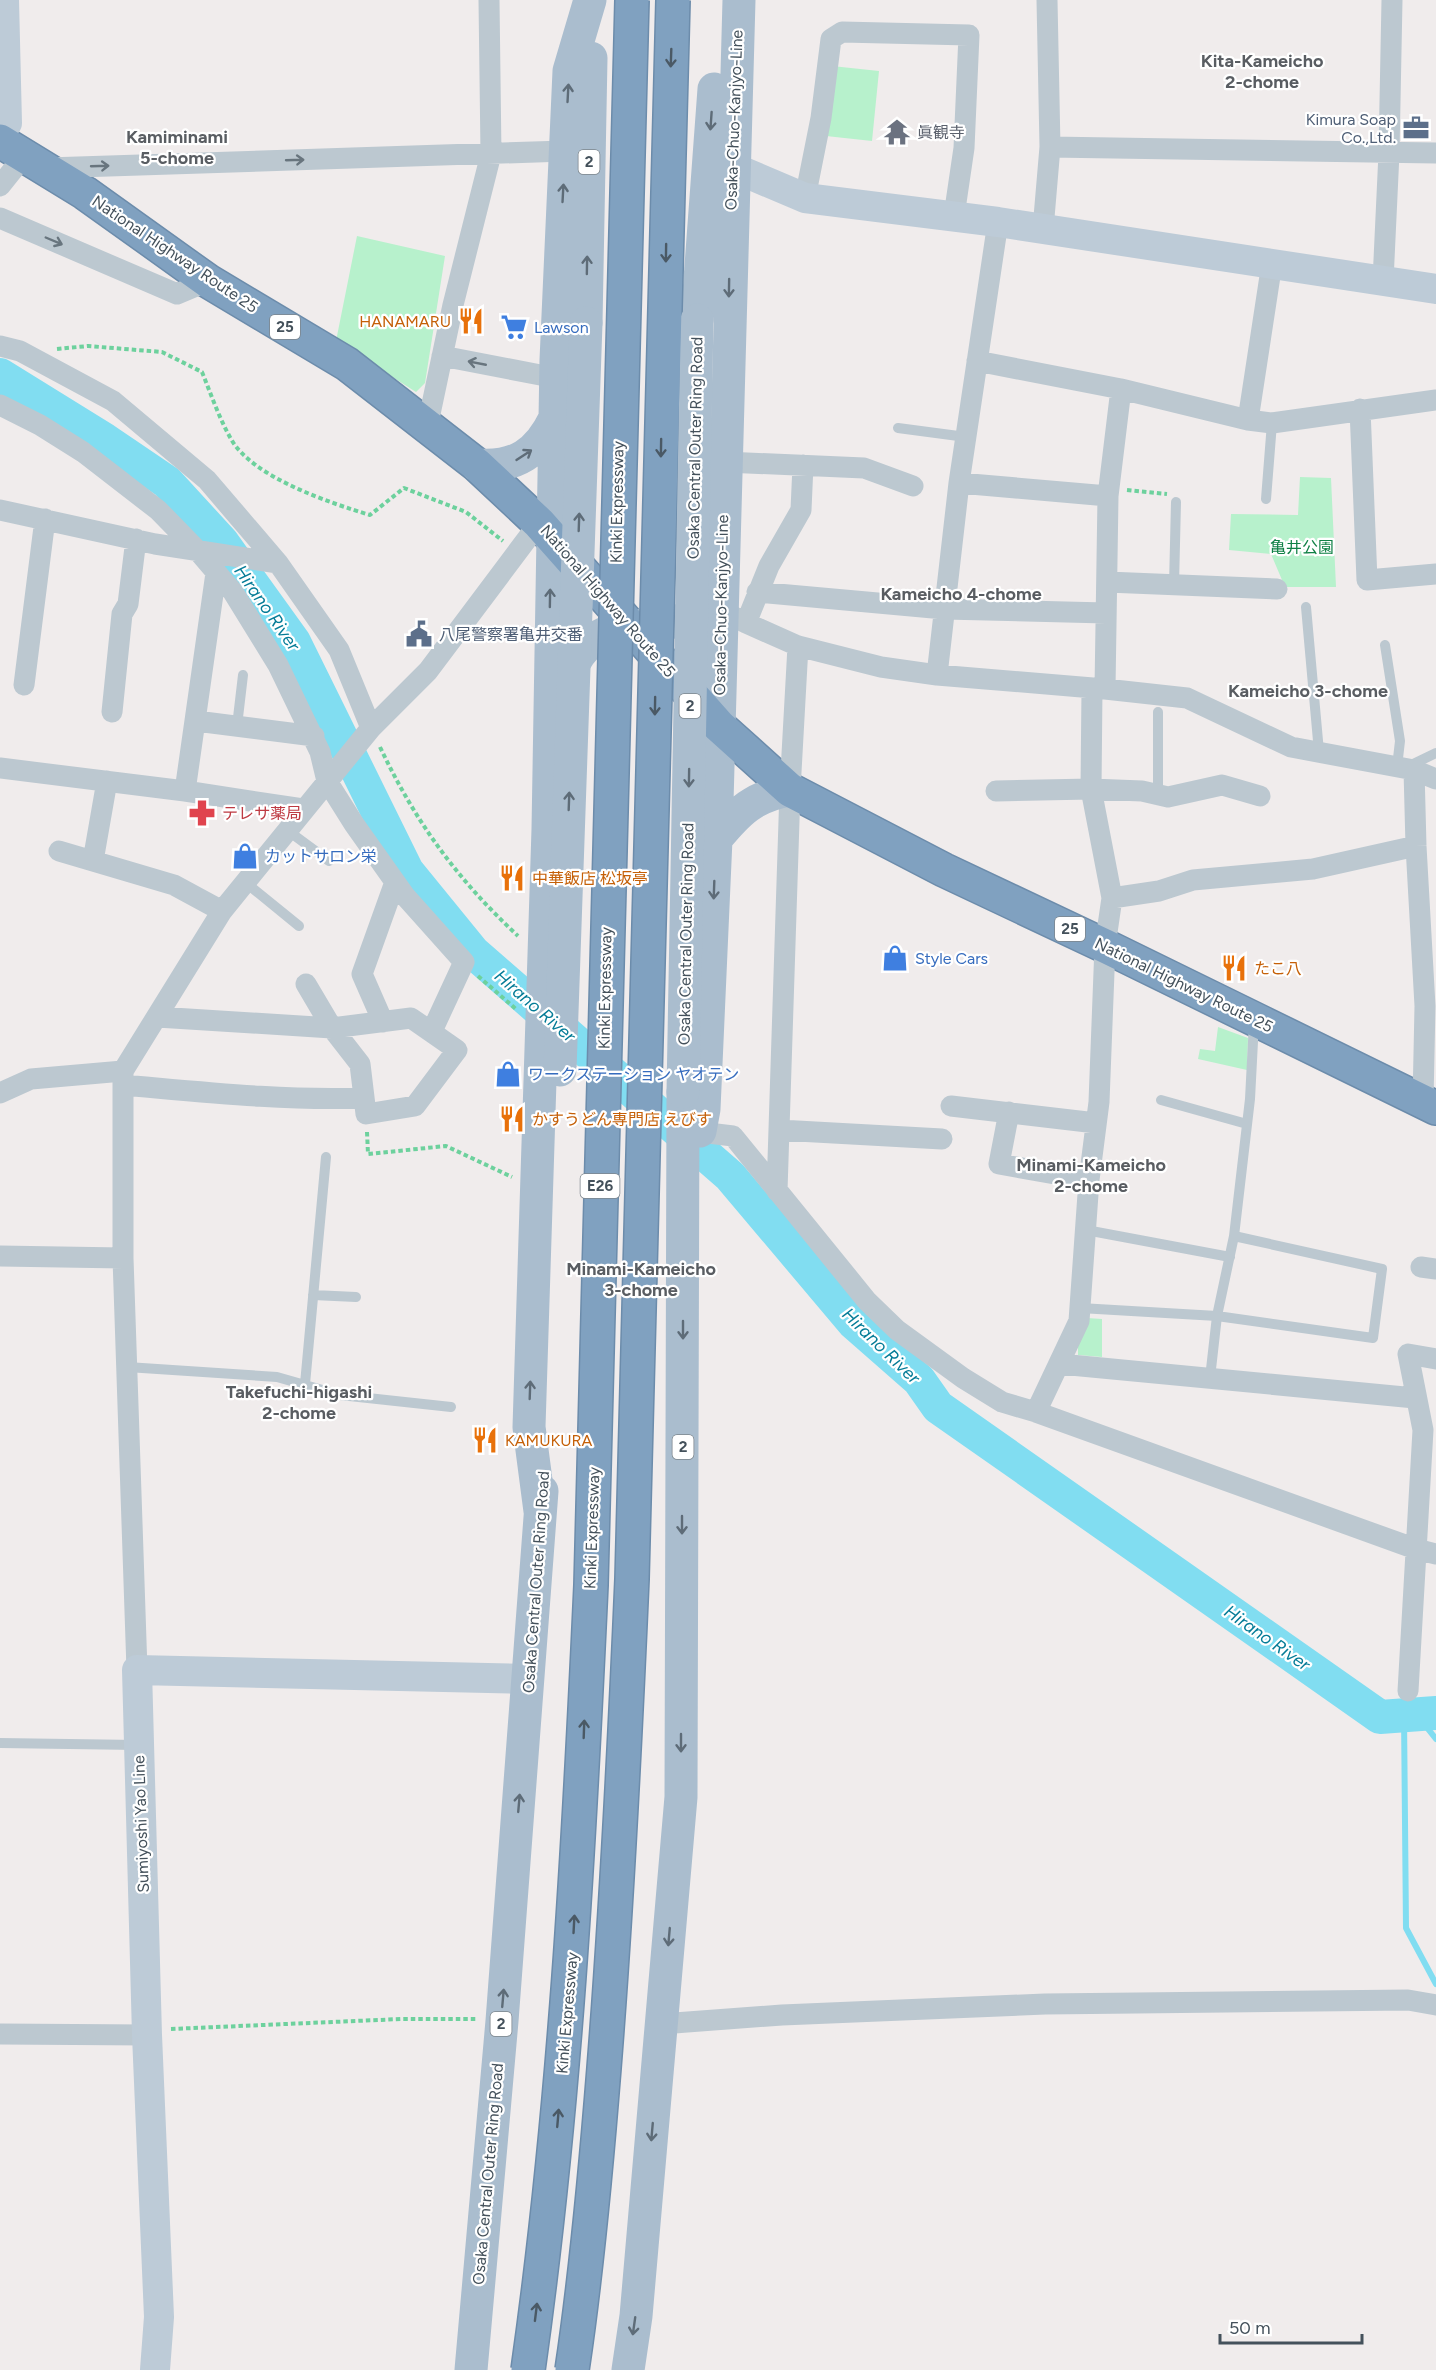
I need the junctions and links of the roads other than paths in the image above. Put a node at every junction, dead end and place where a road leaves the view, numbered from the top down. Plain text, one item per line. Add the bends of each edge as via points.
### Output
1 (4, 0) edge
2 (489, 0) edge
3 (591, 0) edge
4 (632, 0) edge
5 (673, 0) edge
6 (720, 0) edge
7 (739, 0) edge
8 (1047, 0) edge
9 (1392, 0) edge
10 (0, 131) edge
11 (1050, 147) junction
12 (565, 151) junction
13 (491, 153) junction
14 (1389, 153) junction
15 (1436, 153) edge
16 (22, 155) edge
17 (732, 167) junction
18 (0, 186) edge
19 (805, 198) junction
20 (954, 216) junction
21 (0, 218) edge
22 (998, 222) junction
23 (1043, 229) junction
24 (1272, 263) junction
25 (208, 280) junction
26 (1383, 280) junction
27 (1436, 289) edge
28 (10, 349) edge
29 (442, 356) junction
30 (976, 361) junction
31 (556, 378) junction
32 (1121, 388) junction
33 (1436, 400) edge
34 (0, 405) edge
35 (1360, 409) junction
36 (555, 418) junction
37 (1248, 420) junction
38 (1272, 423) junction
39 (427, 428) junction
40 (898, 428) dead end
41 (966, 437) junction
42 (725, 462) junction
43 (477, 465) junction
44 (803, 465) junction
45 (959, 483) junction
46 (913, 486) dead end
47 (1109, 492) junction
48 (1266, 499) dead end
49 (724, 500) junction
50 (1176, 502) road end
51 (0, 510) edge
52 (45, 519) junction
53 (545, 529) junction
54 (136, 539) junction
55 (202, 551) junction
56 (278, 563) junction
57 (216, 573) junction
58 (1436, 574) edge
59 (1107, 582) junction
60 (1174, 585) junction
61 (1277, 589) dead end
62 (757, 592) junction
63 (1306, 607) dead end
64 (944, 609) junction
65 (1106, 613) junction
66 (734, 617) junction
67 (632, 627) junction
68 (1385, 645) dead end
69 (798, 646) junction
70 (243, 675) dead end
71 (937, 675) junction
72 (24, 685) dead end
73 (1098, 689) junction
74 (112, 712) dead end
75 (1158, 712) dead end
76 (196, 721) junction
77 (237, 726) junction
78 (719, 726) junction
79 (371, 728) junction
80 (548, 733) junction
81 (314, 736) junction
82 (1319, 752) junction
83 (1436, 753) edge
84 (0, 768) edge
85 (1405, 768) junction
86 (1436, 779) edge
87 (107, 781) junction
88 (327, 781) junction
89 (790, 789) junction
90 (1091, 789) junction
91 (185, 791) junction
92 (996, 791) dead end
93 (1158, 795) junction
94 (1260, 796) dead end
95 (303, 809) junction
96 (286, 830) junction
97 (716, 839) junction
98 (1416, 846) junction
99 (59, 851) dead end
100 (93, 861) junction
101 (329, 861) dead end
102 (245, 882) junction
103 (395, 882) junction
104 (1112, 898) junction
105 (222, 911) junction
106 (299, 926) dead end
107 (1105, 946) junction
108 (306, 984) dead end
109 (157, 1017) junction
110 (1255, 1019) junction
111 (383, 1022) junction
112 (332, 1028) junction
113 (432, 1031) junction
114 (123, 1078) junction
115 (0, 1093) edge
116 (1161, 1100) dead end
117 (1429, 1105) edge
118 (365, 1106) junction
119 (951, 1106) dead end
120 (1009, 1112) junction
121 (1096, 1123) junction
122 (1247, 1124) junction
123 (779, 1130) junction
124 (700, 1132) junction
125 (942, 1139) dead end
126 (326, 1157) dead end
127 (1089, 1180) junction
128 (777, 1191) junction
129 (684, 1209) junction
130 (1086, 1230) junction
131 (1234, 1236) junction
132 (0, 1256) edge
133 (1230, 1257) junction
134 (123, 1258) junction
135 (313, 1295) junction
136 (356, 1297) dead end
137 (1080, 1308) junction
138 (1217, 1316) junction
139 (1436, 1359) edge
140 (1059, 1364) junction
141 (127, 1367) junction
142 (1210, 1378) junction
143 (305, 1384) junction
144 (1415, 1398) junction
145 (451, 1407) dead end
146 (1036, 1412) junction
147 (540, 1511) junction
148 (1426, 1551) edge
149 (137, 1670) junction
150 (528, 1679) junction
151 (1408, 1691) dead end
152 (0, 1743) edge
153 (139, 1745) junction
154 (1436, 2005) edge
155 (661, 2024) junction
156 (0, 2034) edge
157 (147, 2035) junction
158 (156, 2370) edge
159 (471, 2370) edge
160 (528, 2370) edge
161 (572, 2370) edge
162 (628, 2370) edge

1 - 10 main road via 7,123
2 - 13 street
12 -> 3 main road via 568,71
147 -> 3 main road, Osaka Central Outer Ring Road / 2, bridge via 553,1383 586,323
160 -> 4 highway, Kinki Expressway / E26, bridge via 556,2141 572,1962 591,1584
5 -> 161 highway, E26, bridge via 625,1759 598,2142
6 -> 129 main road, Osaka Central Outer Ring Road / 2, bridge via 697,320
7 - 17 main road, Osaka-Chuo-Kanjyo-Line / 2
8 - 11 street
9 - 14 street
11 - 14 street
11 - 23 street
12 - 13 street
31 -> 12 main road
16 -> 13 street
13 - 29 street
14 - 15 street
14 - 26 street
16 - 18 street
16 - 25 highway, National Highway Route 25 / 25 via 85,193
17 - 19 main road
17 -> 42 main road, Osaka-Chuo-Kanjyo-Line / 2
19 - 20 main road
19 - 20 street via 831,39 842,32 969,35 964,148
20 - 22 main road
21 -> 25 street via 177,294
22 - 23 main road
22 - 30 street
23 - 24 main road
24 - 26 main road
24 - 37 street
25 - 39 highway, National Highway Route 25 / 25 via 347,364
26 - 27 main road
28 - 56 street via 113,401 207,480
31 -> 29 street
29 - 39 street
30 - 32 street
30 - 41 street
31 - 36 main road
32 - 37 street
32 - 47 street
33 - 35 street
34 - 55 street via 82,452 158,510
35 - 38 street
35 - 58 street via 1367,580
43 -> 36 main road via 512,463 545,438
36 - 53 main road
37 - 38 street
38 - 48 lane
39 - 43 highway, National Highway Route 25 / 25
40 - 41 lane
41 - 45 street
42 - 44 street
42 - 49 main road, Osaka-Chuo-Kanjyo-Line / 2
43 - 53 highway, National Highway Route 25 / 25
44 - 46 street via 864,468
44 - 62 street via 801,510
45 - 47 street
45 - 64 street
47 - 59 street
49 - 66 main road, Osaka-Chuo-Kanjyo-Line / 2
49 - 67 main road via 704,518 703,598 698,606 688,616 671,623
50 - 60 lane
51 - 52 street
52 - 54 street
52 - 72 street
53 - 67 highway, National Highway Route 25 / 25
53 - 79 street via 428,671
80 -> 53 main road
54 - 55 street
54 - 74 street via 128,604 122,614
55 - 56 street
55 - 57 street
56 - 79 street via 339,650
57 - 76 street
57 - 81 street via 233,592 278,665
59 - 60 street
59 - 65 street
60 - 61 street
62 - 64 street
62 - 66 street
63 - 82 lane
64 - 65 street
64 - 71 street
65 - 73 street
66 - 69 street
66 - 78 main road, Osaka-Chuo-Kanjyo-Line / 2
67 - 78 highway, National Highway Route 25 / 25
67 - 80 main road via 604,634 580,652 566,684 566,718
68 - 85 lane
69 - 71 street via 881,667
69 - 89 street
70 - 77 lane
71 - 73 street
73 - 82 street via 1186,698 1291,747
73 - 90 street
75 - 93 lane
76 - 77 street
76 - 91 street
77 - 81 street
78 - 89 highway, National Highway Route 25 / 25
78 - 97 main road, Osaka-Chuo-Kanjyo-Line / 2
79 - 88 street
147 -> 80 main road via 529,1427 545,956
81 - 88 street
82 - 85 street
83 - 85 lane
84 - 87 street
85 - 86 street
85 - 98 street
87 - 91 street
87 - 100 street
88 - 95 street
88 - 103 street
89 - 97 main road via 757,799 735,815
89 - 107 highway, National Highway Route 25 / 25 via 944,870
89 - 123 street
90 - 92 street
90 - 93 street
90 - 104 street
91 - 95 street
93 - 94 street via 1168,797 1222,785
95 - 96 street
96 - 101 lane
96 - 102 street
97 -> 124 main road, Osaka-Chuo-Kanjyo-Line / 2
98 - 104 street via 1313,869 1192,880 1158,891
98 - 117 street
99 - 100 street
100 - 105 street via 174,885
102 - 105 street
102 - 106 lane
103 - 111 street via 362,974
103 - 113 street via 464,962
104 - 107 street
105 - 109 street
107 - 110 highway, National Highway Route 25 / 25
107 - 121 street
108 - 112 street
109 - 112 street
109 - 114 street
110 - 117 highway, National Highway Route 25 / 25
110 - 122 lane
111 - 112 street
111 - 113 street via 411,1018
112 - 118 street via 360,1064
113 - 118 street via 457,1050 415,1106
114 - 115 street via 32,1079
114 - 118 street via 235,1095
114 - 134 street
116 - 122 lane
119 - 120 street
120 - 121 street
120 - 127 street via 999,1164
121 - 127 street
122 - 131 lane
123 - 125 street
123 - 128 street
124 - 128 street via 733,1136
124 - 129 main road, Osaka-Chuo-Kanjyo-Line / 2
126 - 135 lane
127 - 130 street
128 - 146 street via 867,1301 897,1330 1002,1402
129 -> 155 main road, Osaka Central Outer Ring Road / 2 via 681,1797
130 - 133 lane
130 - 137 street
131 - 133 lane
131 - 138 lane via 1382,1269 1374,1338
132 - 134 street
133 - 138 lane
134 - 141 street
135 - 136 lane
135 - 143 lane
137 - 138 lane
137 - 140 street via 1079,1321
138 - 142 lane
139 - 144 street via 1408,1354
140 - 142 street
140 - 146 street
141 - 143 lane via 277,1377
141 - 149 street
142 - 144 street
143 - 145 lane via 340,1395
144 - 148 street via 1423,1430
146 - 148 street
147 - 150 main road, Osaka Central Outer Ring Road / 2
148 - 151 street
149 - 150 main road
149 - 153 main road, Sumiyoshi Yao Line
159 -> 150 main road, Osaka Central Outer Ring Road / 2
152 - 153 lane
153 - 157 main road, Sumiyoshi Yao Line
154 - 155 street via 1408,2000 1136,2002 782,2015
155 -> 162 main road, Osaka Central Outer Ring Road / 2
156 - 157 street
157 - 158 main road, Sumiyoshi Yao Line via 159,2317

